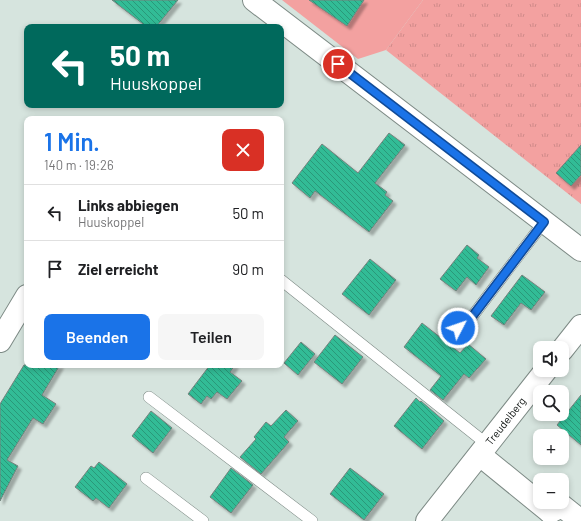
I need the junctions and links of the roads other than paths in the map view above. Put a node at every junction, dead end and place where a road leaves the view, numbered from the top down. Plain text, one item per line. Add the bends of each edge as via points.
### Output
1 (254, 0) edge
2 (544, 222) junction
3 (581, 250) edge
4 (284, 283) edge
5 (24, 301) edge
6 (448, 321) dead end
7 (581, 326) edge
8 (0, 341) edge
9 (569, 341) edge
10 (541, 377) edge
11 (149, 396) dead end
12 (484, 450) junction
13 (146, 478) dead end
14 (576, 515) edge
15 (549, 516) edge
16 (203, 521) edge
17 (312, 521) edge
18 (427, 521) edge

1 - 2 street
2 - 3 street
2 - 6 lane via 465,326 458,328
4 - 12 lane
5 - 8 street
7 - 9 street
10 - 12 street, Treudelberg
11 - 17 lane
12 - 15 street, Treudelberg
12 - 18 street, Treudelberg
13 - 16 lane
14 - 15 street, Treudelberg via 562,506

